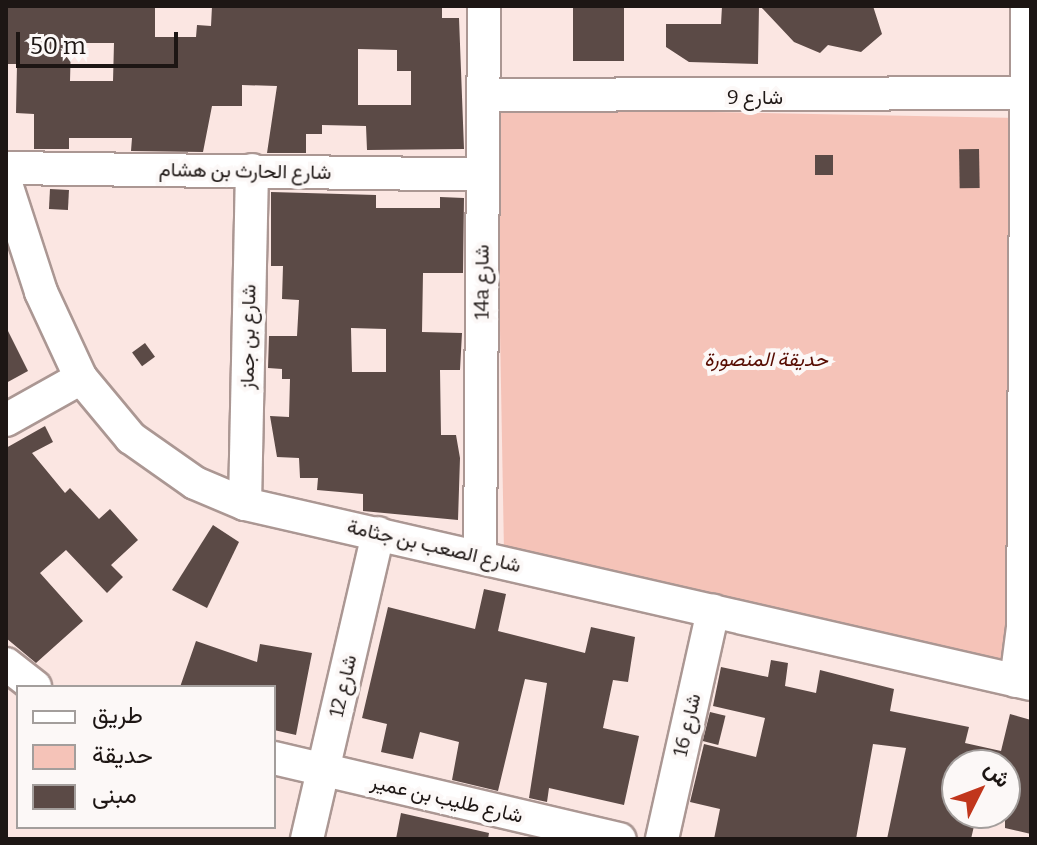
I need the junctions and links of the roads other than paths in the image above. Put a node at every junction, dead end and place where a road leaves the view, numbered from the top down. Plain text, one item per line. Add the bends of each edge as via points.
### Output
1 (484, 6) edge
2 (1027, 6) edge
3 (1026, 93) junction
4 (483, 95) junction
5 (6, 168) edge
6 (252, 170) junction
7 (483, 175) junction
8 (6, 184) edge
9 (1028, 334) edge
10 (81, 378) junction
11 (6, 420) edge
12 (245, 504) junction
13 (378, 533) junction
14 (480, 557) junction
15 (713, 611) junction
16 (6, 664) edge
17 (1024, 682) edge
18 (32, 685) edge
19 (276, 758) edge
20 (323, 770) junction
21 (307, 839) edge
22 (620, 839) edge
23 (662, 839) edge

1 - 4 street, 14a شارع
2 - 3 street
3 - 4 street, شارع 9
3 - 9 street
4 - 7 street, 14a شارع
5 - 6 street, شارع الحارث بن هشام
6 - 7 street, شارع الحارث بن هشام
6 - 12 street, شارع بن جماز
7 - 14 street, 14a شارع
8 - 10 street, شارع الصعب بن جثامة via 41,292
9 - 17 street
10 - 11 street
10 - 12 street, شارع الصعب بن جثامة via 151,455
12 - 13 street, شارع الصعب بن جثامة
13 - 14 street, شارع الصعب بن جثامة
13 - 20 street, شارع 12
14 - 15 street, شارع الصعب بن جثامة
15 - 17 street, شارع الصعب بن جثامة
15 - 23 street, شارع 16
16 - 18 street
19 - 20 street, شارع طليب بن عمير
20 - 21 street, شارع 12
20 - 22 street, شارع طليب بن عمير

